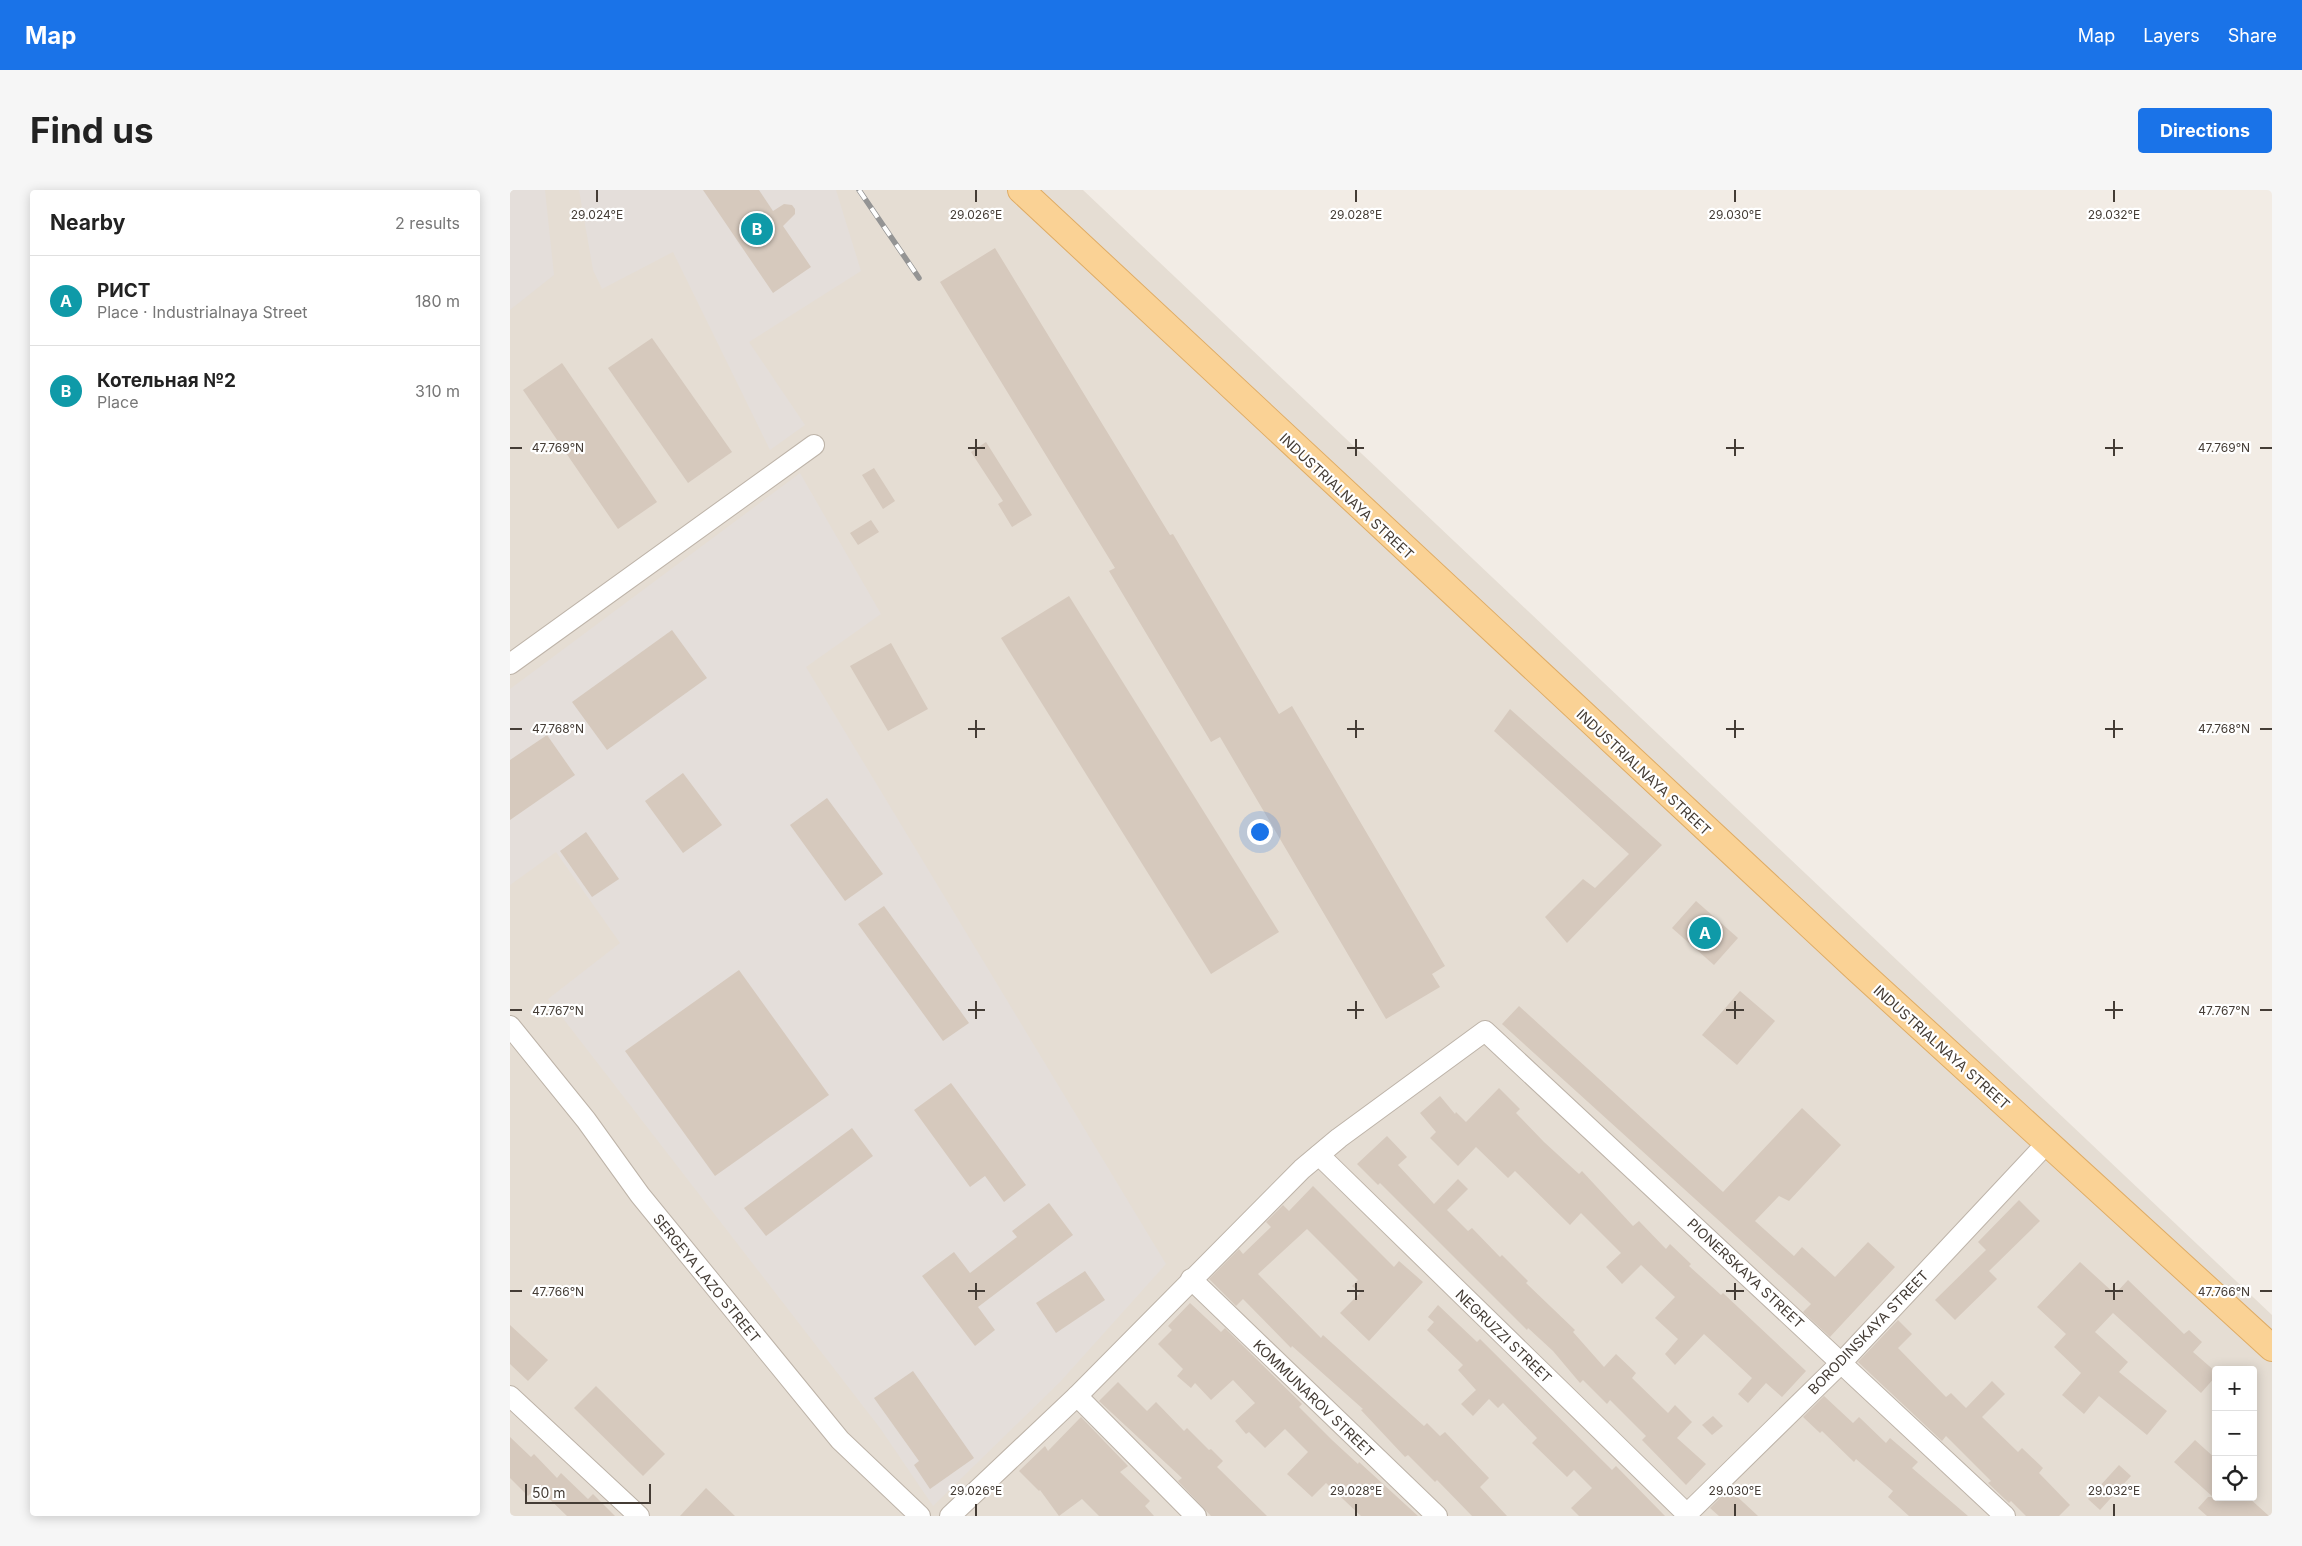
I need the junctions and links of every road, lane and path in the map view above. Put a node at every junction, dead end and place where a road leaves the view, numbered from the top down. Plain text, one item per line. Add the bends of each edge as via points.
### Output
1 (1021, 190) edge
2 (814, 445) dead end
3 (510, 664) edge
4 (510, 1026) edge
5 (2047, 1143) junction
6 (1319, 1155) junction
7 (1191, 1279) junction
8 (2272, 1348) edge
9 (1842, 1362) junction
10 (510, 1396) edge
11 (1077, 1396) junction
12 (1687, 1515) edge
13 (639, 1516) edge
14 (920, 1516) edge
15 (950, 1516) edge
16 (1196, 1516) edge
17 (1437, 1516) edge
18 (2005, 1516) edge

1 - 5 main road, INDUSTRIALNAYA STREET via 1740,862
2 - 3 street
4 - 14 street, SERGEYA LAZO STREET via 586,1120 640,1195 840,1440
5 - 8 main road, INDUSTRIALNAYA STREET
5 - 9 street, BORODINSKAYA STREET
6 - 7 street
6 - 9 street, PIONERSKAYA STREET via 1485,1031
6 - 12 street, NEGRUZZI STREET
7 - 11 street
7 - 17 street, KOMMUNAROV STREET
9 - 12 street, BORODINSKAYA STREET
9 - 18 street, PIONERSKAYA STREET
10 - 13 street
11 - 15 street
11 - 16 street

